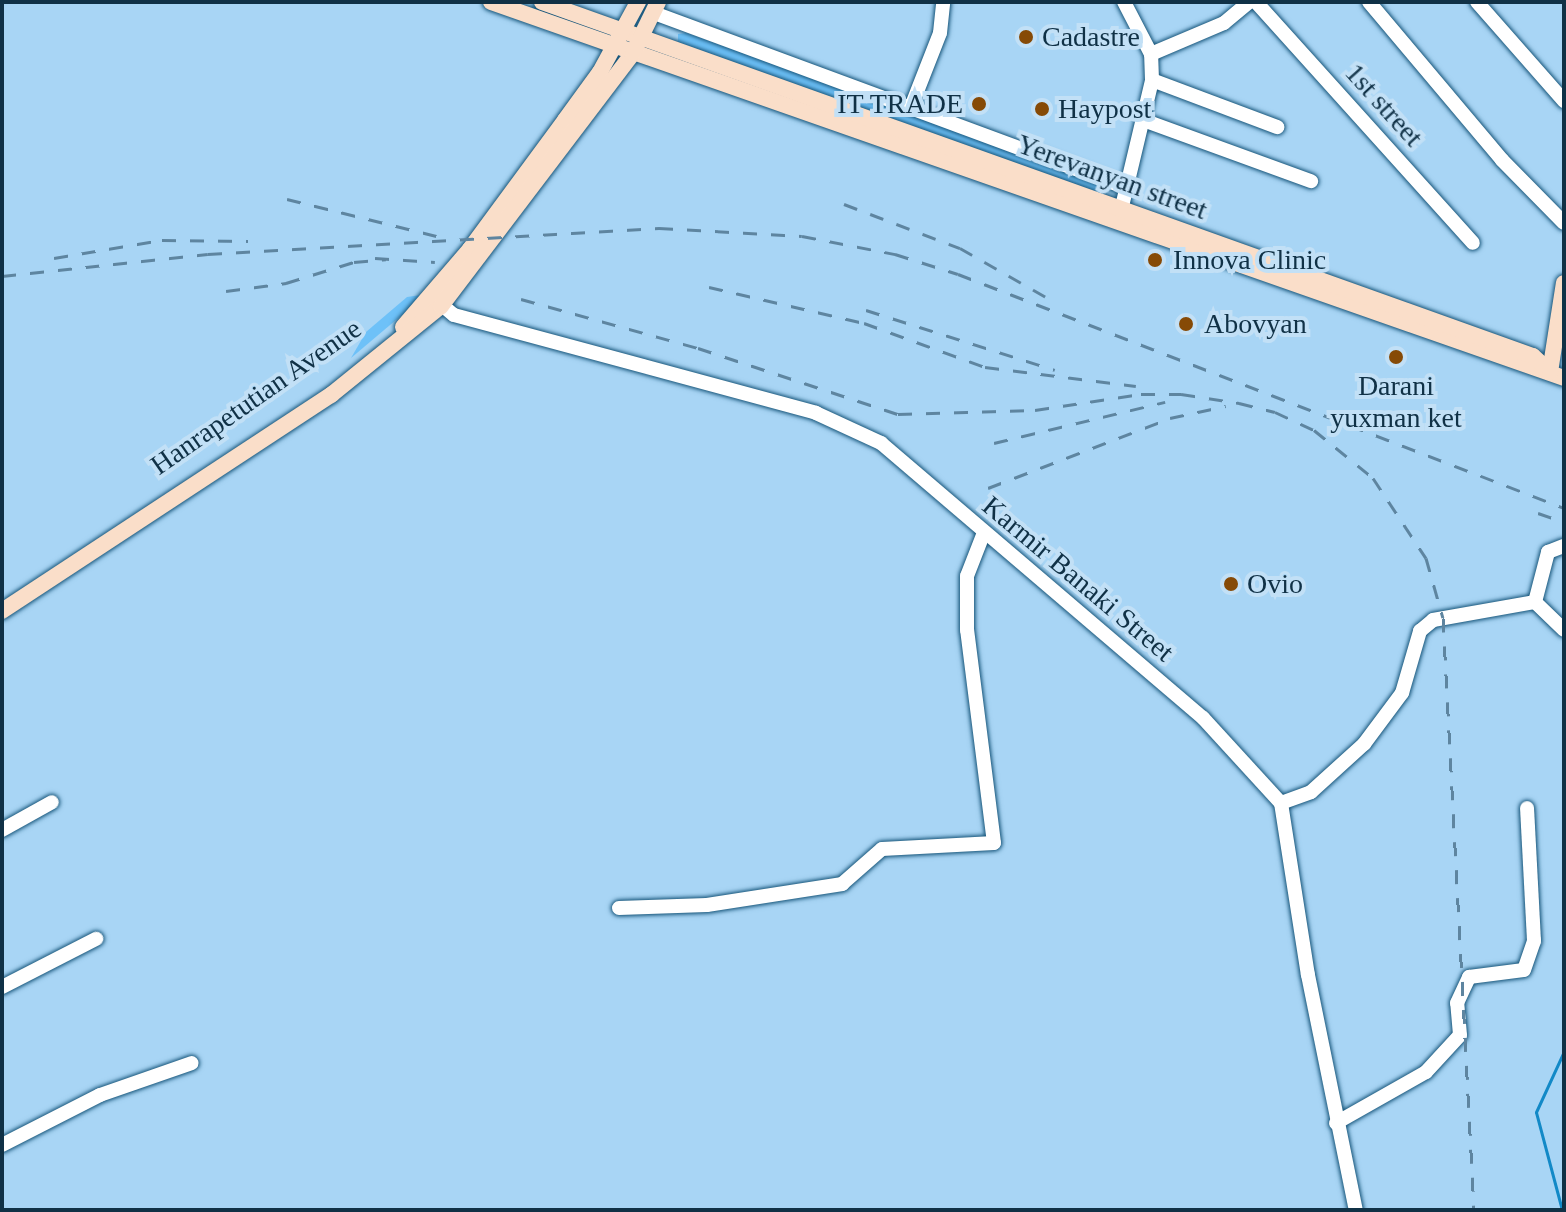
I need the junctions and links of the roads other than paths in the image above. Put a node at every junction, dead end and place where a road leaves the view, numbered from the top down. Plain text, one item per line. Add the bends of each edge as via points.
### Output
1 (491, 2) edge
2 (542, 2) edge
3 (638, 2) edge
4 (943, 2) edge
5 (1124, 2) edge
6 (1249, 2) edge
7 (1256, 2) edge
8 (1369, 2) edge
9 (1477, 2) edge
10 (656, 8) edge
11 (624, 31) junction
12 (637, 45) junction
13 (616, 46) junction
14 (1151, 54) junction
15 (1152, 80) junction
16 (1564, 101) edge
17 (911, 107) junction
18 (1143, 120) junction
19 (1277, 127) dead end
20 (1311, 181) dead end
21 (1127, 188) junction
22 (1120, 215) junction
23 (1564, 223) edge
24 (1473, 243) dead end
25 (1564, 283) edge
26 (441, 299) junction
27 (1557, 375) edge
28 (983, 535) junction
29 (1564, 546) edge
30 (2, 599) edge
31 (1535, 602) junction
32 (2, 611) edge
33 (1564, 630) edge
34 (52, 802) dead end
35 (1281, 803) junction
36 (1527, 808) dead end
37 (2, 830) edge
38 (619, 908) dead end
39 (96, 939) dead end
40 (2, 987) edge
41 (192, 1063) dead end
42 (1336, 1123) junction
43 (2, 1145) edge
44 (1356, 1210) edge

1 - 13 main road
2 - 11 main road
3 - 11 main road, Hanrapetutian Avenue
4 - 17 street via 940,33
5 - 14 street
6 - 14 street via 1224,23
7 - 24 street, 1st street
8 - 23 street via 1502,160
9 - 16 street
10 - 12 main road, Hanrapetutian Avenue
10 - 17 street
11 - 12 main road
11 - 13 main road, Hanrapetutian Avenue
12 - 13 main road
12 - 22 main road, Yerevanyan street
12 - 26 main road, Hanrapetutian Avenue
13 - 26 main road, Hanrapetutian Avenue
14 - 15 street
15 - 18 street
15 - 19 street
17 - 21 street
18 - 20 street
18 - 21 street
21 - 22 street
22 - 27 main road, Yerevanyan street via 1525,368
25 - 27 main road
26 - 28 street, Karmir Banaki Street via 454,315 547,344 816,413 881,443
26 - 30 main road, Hanrapetutian Avenue via 338,378
26 - 32 main road via 331,395
28 - 35 street, Karmir Banaki Street via 1203,718
28 - 38 street via 967,576 967,630 994,843 882,849 842,884 707,905
29 - 31 street via 1548,552
31 - 33 street
31 - 35 street via 1433,620 1420,631 1402,693 1364,744 1311,792
34 - 37 street
35 - 42 street
36 - 42 street via 1534,941 1524,970 1469,977 1457,1003 1460,1035 1426,1072
39 - 40 street
41 - 43 street via 100,1095
42 - 44 street

